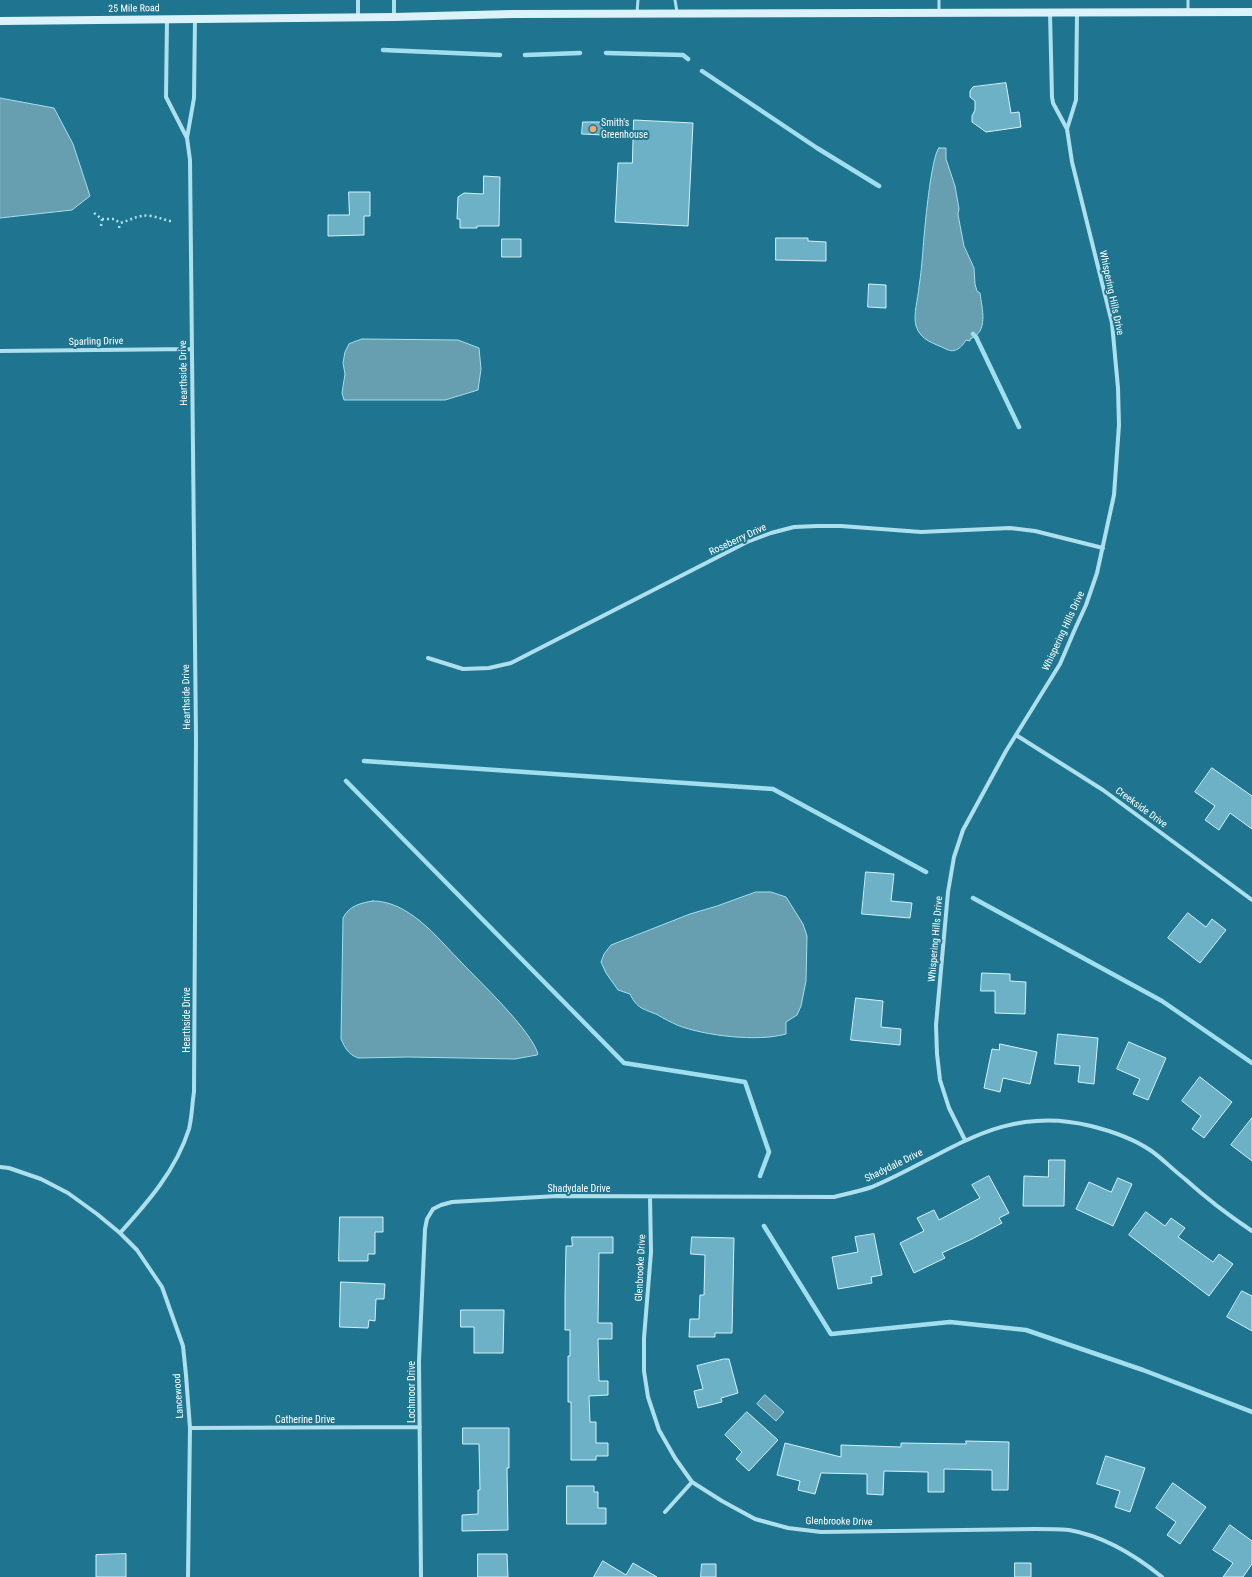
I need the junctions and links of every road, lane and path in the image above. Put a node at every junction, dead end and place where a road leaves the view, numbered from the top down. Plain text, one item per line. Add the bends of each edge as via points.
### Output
1 (358, 0) edge
2 (394, 0) edge
3 (638, 0) edge
4 (675, 0) edge
5 (939, 0) edge
6 (1188, 0) edge
7 (1050, 12) junction
8 (1252, 12) edge
9 (1077, 13) junction
10 (1188, 13) junction
11 (637, 14) junction
12 (677, 14) junction
13 (939, 14) junction
14 (358, 17) junction
15 (394, 17) junction
16 (166, 19) junction
17 (195, 19) junction
18 (0, 21) edge
19 (1067, 128) junction
20 (187, 138) junction
21 (94, 212) dead end
22 (102, 219) junction
23 (173, 221) dead end
24 (120, 223) junction
25 (101, 226) dead end
26 (119, 228) dead end
27 (192, 349) junction
28 (0, 351) edge
29 (1102, 548) junction
30 (428, 658) dead end
31 (1016, 735) junction
32 (1252, 900) edge
33 (965, 1140) junction
34 (0, 1167) edge
35 (650, 1197) junction
36 (433, 1209) joint
37 (1252, 1231) edge
38 (120, 1233) junction
39 (420, 1427) junction
40 (190, 1428) junction
41 (692, 1482) junction
42 (665, 1512) dead end
43 (188, 1577) edge
44 (421, 1577) edge
45 (1162, 1577) edge

1 - 14 street
2 - 15 street
3 - 11 lane
4 - 12 lane
5 - 13 lane
6 - 10 lane
7 - 9 street, 25 Mile Road
7 - 13 street, 25 Mile Road
7 - 19 street, Whispering Hills Drive via 1053,103
8 - 10 street, 25 Mile Road
9 - 10 street, 25 Mile Road
9 - 19 street, Whispering Hills Drive via 1076,100
11 - 12 street, 25 Mile Road
11 - 15 street, 25 Mile Road
12 - 13 street, 25 Mile Road
14 - 15 street, 25 Mile Road
14 - 17 street, 25 Mile Road
16 - 17 street, 25 Mile Road
16 - 18 street, 25 Mile Road
16 - 20 street, Hearthside Drive via 166,97
17 - 20 street, Hearthside Drive via 194,98
19 - 29 street, Whispering Hills Drive via 1072,162 1112,323 1118,381 1117,467 1114,495
20 - 27 street, Hearthside Drive via 190,160
21 - 22 path
22 - 24 path via 114,219
22 - 25 path
23 - 24 path via 145,216
24 - 26 path
27 - 28 street, Sparling Drive
27 - 38 street, Hearthside Drive via 196,740 194,1092 189,1128 175,1162 158,1189
29 - 30 street, Roseberry Drive via 1035,531 1010,528 921,532 841,526 794,527 747,542 511,663 489,668 463,669
29 - 31 street, Whispering Hills Drive via 1092,589 1060,664
31 - 32 street, Creekside Drive via 1103,790
31 - 33 street, Whispering Hills Drive via 963,830 954,857 948,892 936,1025 937,1054 940,1080 949,1108
33 - 35 street, Shadydale Drive via 871,1187 834,1197
33 - 37 street, Shadydale Drive via 1022,1121 1078,1122 1107,1130 1150,1150 1223,1212
34 - 38 street, Lancewood via 41,1179 68,1193
35 - 36 street, Shadydale Drive via 557,1196 452,1202
35 - 41 street, Glenbrooke Drive via 651,1252 644,1371 648,1397 659,1430
36 - 39 street, Lochmoor Drive via 425,1229 419,1361
38 - 40 street, Lancewood via 137,1250 162,1287 183,1346
39 - 40 street, Catherine Drive
39 - 44 street, Lochmoor Drive
40 - 43 street, Lancewood
41 - 42 street
41 - 45 street, Glenbrooke Drive via 722,1502 755,1519 788,1528 821,1532 1069,1530 1102,1538 1132,1555

